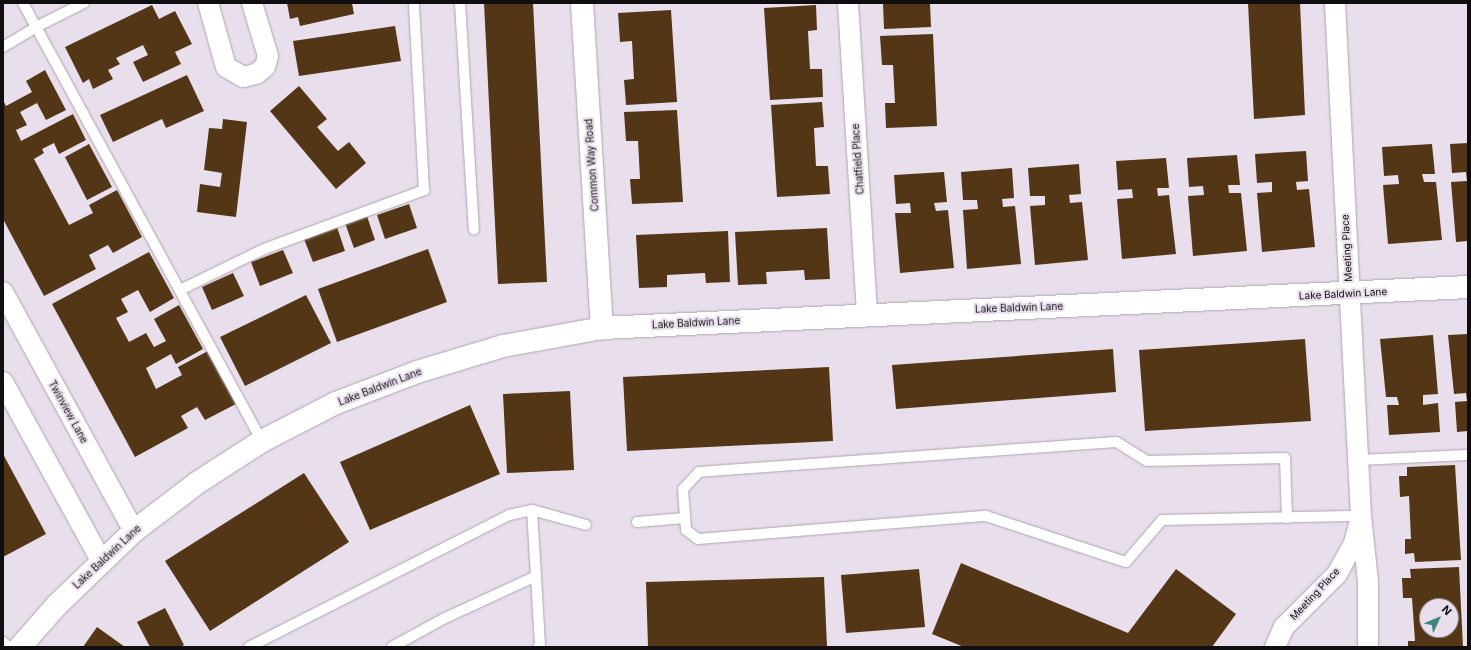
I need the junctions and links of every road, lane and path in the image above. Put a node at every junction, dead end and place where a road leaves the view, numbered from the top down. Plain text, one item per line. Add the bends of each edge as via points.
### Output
1 (24, 3) edge
2 (84, 3) edge
3 (208, 3) edge
4 (252, 3) edge
5 (414, 3) edge
6 (460, 3) edge
7 (582, 3) edge
8 (848, 3) edge
9 (1335, 3) edge
10 (36, 27) junction
11 (3, 47) edge
12 (474, 230) dead end
13 (1468, 287) edge
14 (180, 290) junction
15 (3, 292) edge
16 (1349, 294) junction
17 (867, 315) junction
18 (602, 328) junction
19 (3, 382) edge
20 (262, 441) junction
21 (1468, 454) edge
22 (1358, 460) junction
23 (532, 510) junction
24 (1361, 516) junction
25 (685, 518) junction
26 (1287, 518) junction
27 (637, 522) dead end
28 (586, 525) dead end
29 (134, 531) junction
30 (102, 562) junction
31 (536, 576) junction
32 (3, 642) edge
33 (9, 647) edge
34 (20, 647) edge
35 (249, 647) edge
36 (392, 647) edge
37 (538, 647) edge
38 (1275, 647) edge
39 (1368, 647) edge

1 - 10 lane
2 - 10 lane
3 - 4 street via 226,66 243,78 256,74 265,66 268,56
5 - 14 lane via 424,190 264,249
6 - 12 lane
7 - 18 street, Common Way Road
8 - 17 street, Chatfield Place
9 - 16 street, Meeting Place
10 - 11 lane
10 - 14 lane
13 - 16 street, Lake Baldwin Lane
14 - 20 lane
15 - 29 street, Twinview Lane
16 - 17 street, Lake Baldwin Lane
16 - 22 street, Meeting Place
17 - 18 street, Lake Baldwin Lane
18 - 20 street, Lake Baldwin Lane via 503,346 417,372 336,403
19 - 30 street
20 - 29 street, Lake Baldwin Lane via 197,483
21 - 22 lane
22 - 24 street, Meeting Place
23 - 28 lane
23 - 31 lane
23 - 35 lane via 509,515
24 - 26 lane
24 - 38 street, Meeting Place via 1354,543 1337,574 1284,627
24 - 39 street, Meeting Place via 1368,581
25 - 26 lane via 686,530 698,539 986,516 1126,562 1162,520
25 - 26 lane via 683,489 699,472 1116,442 1147,461 1285,458
25 - 27 lane
29 - 30 street, Lake Baldwin Lane
30 - 34 street, Lake Baldwin Lane via 56,606
31 - 36 lane via 443,619
31 - 37 lane via 540,646
32 - 33 lane

